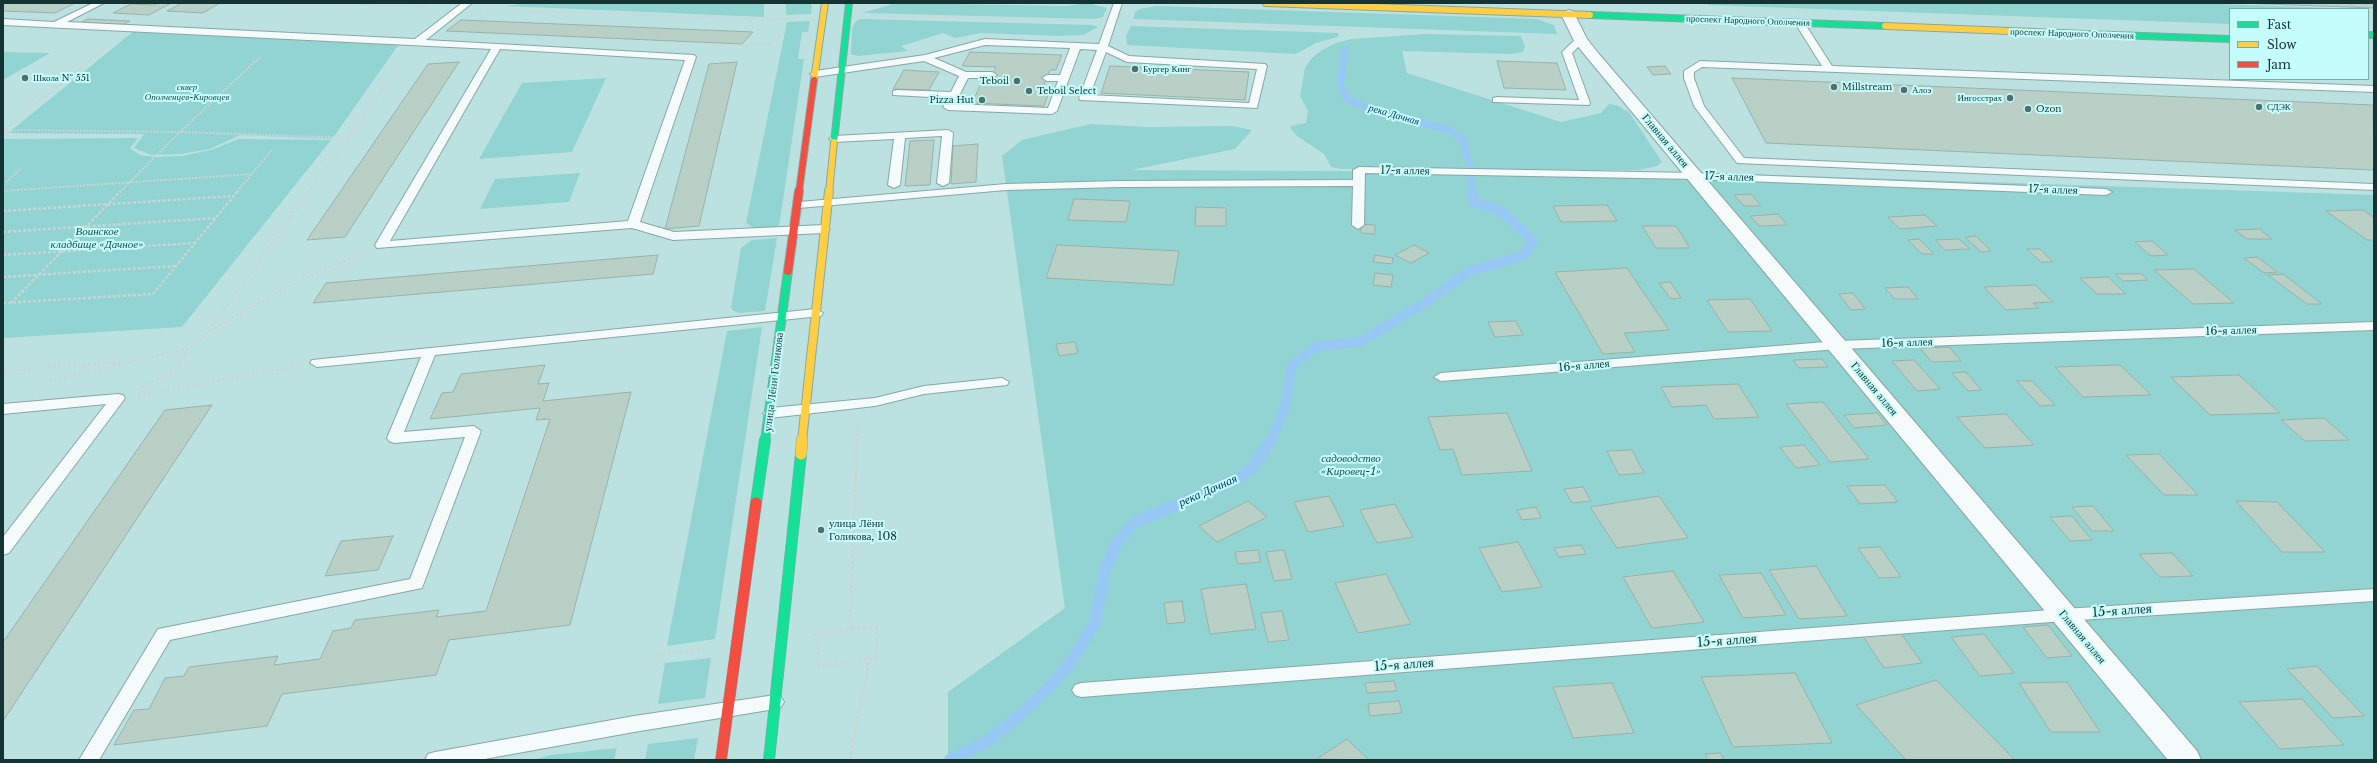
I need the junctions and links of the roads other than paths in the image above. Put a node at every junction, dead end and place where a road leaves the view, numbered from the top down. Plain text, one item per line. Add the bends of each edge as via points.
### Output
1 (100, 3) edge
2 (825, 3) edge
3 (849, 3) edge
4 (1118, 3) edge
5 (1266, 3) edge
6 (1494, 3) edge
7 (464, 6) edge
8 (1568, 14) junction
9 (3, 22) edge
10 (1800, 23) junction
11 (55, 25) junction
12 (2229, 30) edge
13 (1580, 40) junction
14 (2229, 40) edge
15 (417, 42) junction
16 (497, 46) junction
17 (1076, 46) junction
18 (1103, 47) junction
19 (925, 58) junction
20 (1829, 69) junction
21 (841, 72) junction
22 (815, 74) junction
23 (965, 74) junction
24 (992, 76) dead end
25 (1047, 78) dead end
26 (1064, 78) junction
27 (2374, 89) edge
28 (897, 92) dead end
29 (954, 95) junction
30 (1497, 100) dead end
31 (900, 135) junction
32 (834, 139) junction
33 (1695, 176) junction
34 (943, 183) dead end
35 (1359, 183) junction
36 (894, 185) dead end
37 (2374, 187) edge
38 (2106, 192) dead end
39 (827, 203) junction
40 (799, 204) junction
41 (633, 224) junction
42 (1358, 224) dead end
43 (824, 229) junction
44 (794, 232) junction
45 (816, 313) junction
46 (782, 317) junction
47 (2374, 326) edge
48 (1838, 345) junction
49 (430, 352) junction
50 (317, 363) dead end
51 (1441, 377) dead end
52 (1002, 382) dead end
53 (3, 409) edge
54 (806, 409) junction
55 (770, 413) junction
56 (3, 549) edge
57 (2374, 595) edge
58 (2064, 615) junction
59 (1081, 690) dead end
60 (775, 702) junction
61 (728, 710) junction
62 (89, 760) edge
63 (435, 760) edge
64 (721, 760) edge
65 (769, 760) edge
66 (2186, 760) edge

1 - 11 lane
2 - 22 street, улица Лёни Голикова
3 - 21 street
4 - 18 lane
5 - 8 street, проспект Народного Ополчения
6 - 12 street, проспект Народного Ополчения
7 - 15 lane
8 - 10 street, проспект Народного Ополчения
8 - 13 street, Главная аллея
9 - 11 lane
10 - 14 street, проспект Народного Ополчения
10 - 20 lane
11 - 15 lane
13 - 30 lane via 1567,52 1585,103
13 - 33 street, Главная аллея
15 - 16 lane
16 - 41 lane via 691,57
16 - 41 lane via 381,246
17 - 18 lane
17 - 19 lane via 985,42
17 - 26 lane
18 - 18 lane via 1127,59 1262,66 1253,106 1084,98
19 - 21 lane
19 - 23 lane
20 - 27 lane
20 - 37 lane via 1700,64 1689,71 1689,78 1699,106 1741,161
21 - 22 lane
21 - 32 street
22 - 40 street, улица Лёни Голикова
23 - 24 lane
23 - 29 lane
25 - 26 lane
26 - 29 lane via 1052,111 948,107
28 - 29 lane
31 - 32 lane
31 - 34 lane via 948,133
31 - 36 lane
32 - 39 street
33 - 35 lane, 17-я аллея via 1359,170
33 - 38 lane, 17-я аллея
33 - 48 street, Главная аллея
35 - 39 lane via 1006,187
35 - 42 lane, 17-я аллея
39 - 40 lane
39 - 43 street
40 - 44 street, улица Лёни Голикова
41 - 44 lane via 673,236
43 - 44 lane
43 - 45 street
44 - 46 street, улица Лёни Голикова
45 - 46 lane
45 - 54 street
46 - 49 lane
46 - 55 street, улица Лёни Голикова
47 - 48 lane, 16-я аллея
48 - 51 lane, 16-я аллея
48 - 58 street, Главная аллея
49 - 50 lane
49 - 62 lane via 394,438 474,431 416,584 164,634
52 - 54 lane via 924,390 875,402
53 - 56 lane via 118,398
54 - 55 lane
54 - 60 street
55 - 61 street, улица Лёни Голикова
57 - 58 lane, 15-я аллея
58 - 59 lane, 15-я аллея
58 - 66 street, Главная аллея
60 - 61 lane
60 - 65 street
61 - 63 lane via 634,724
61 - 64 street, улица Лёни Голикова

